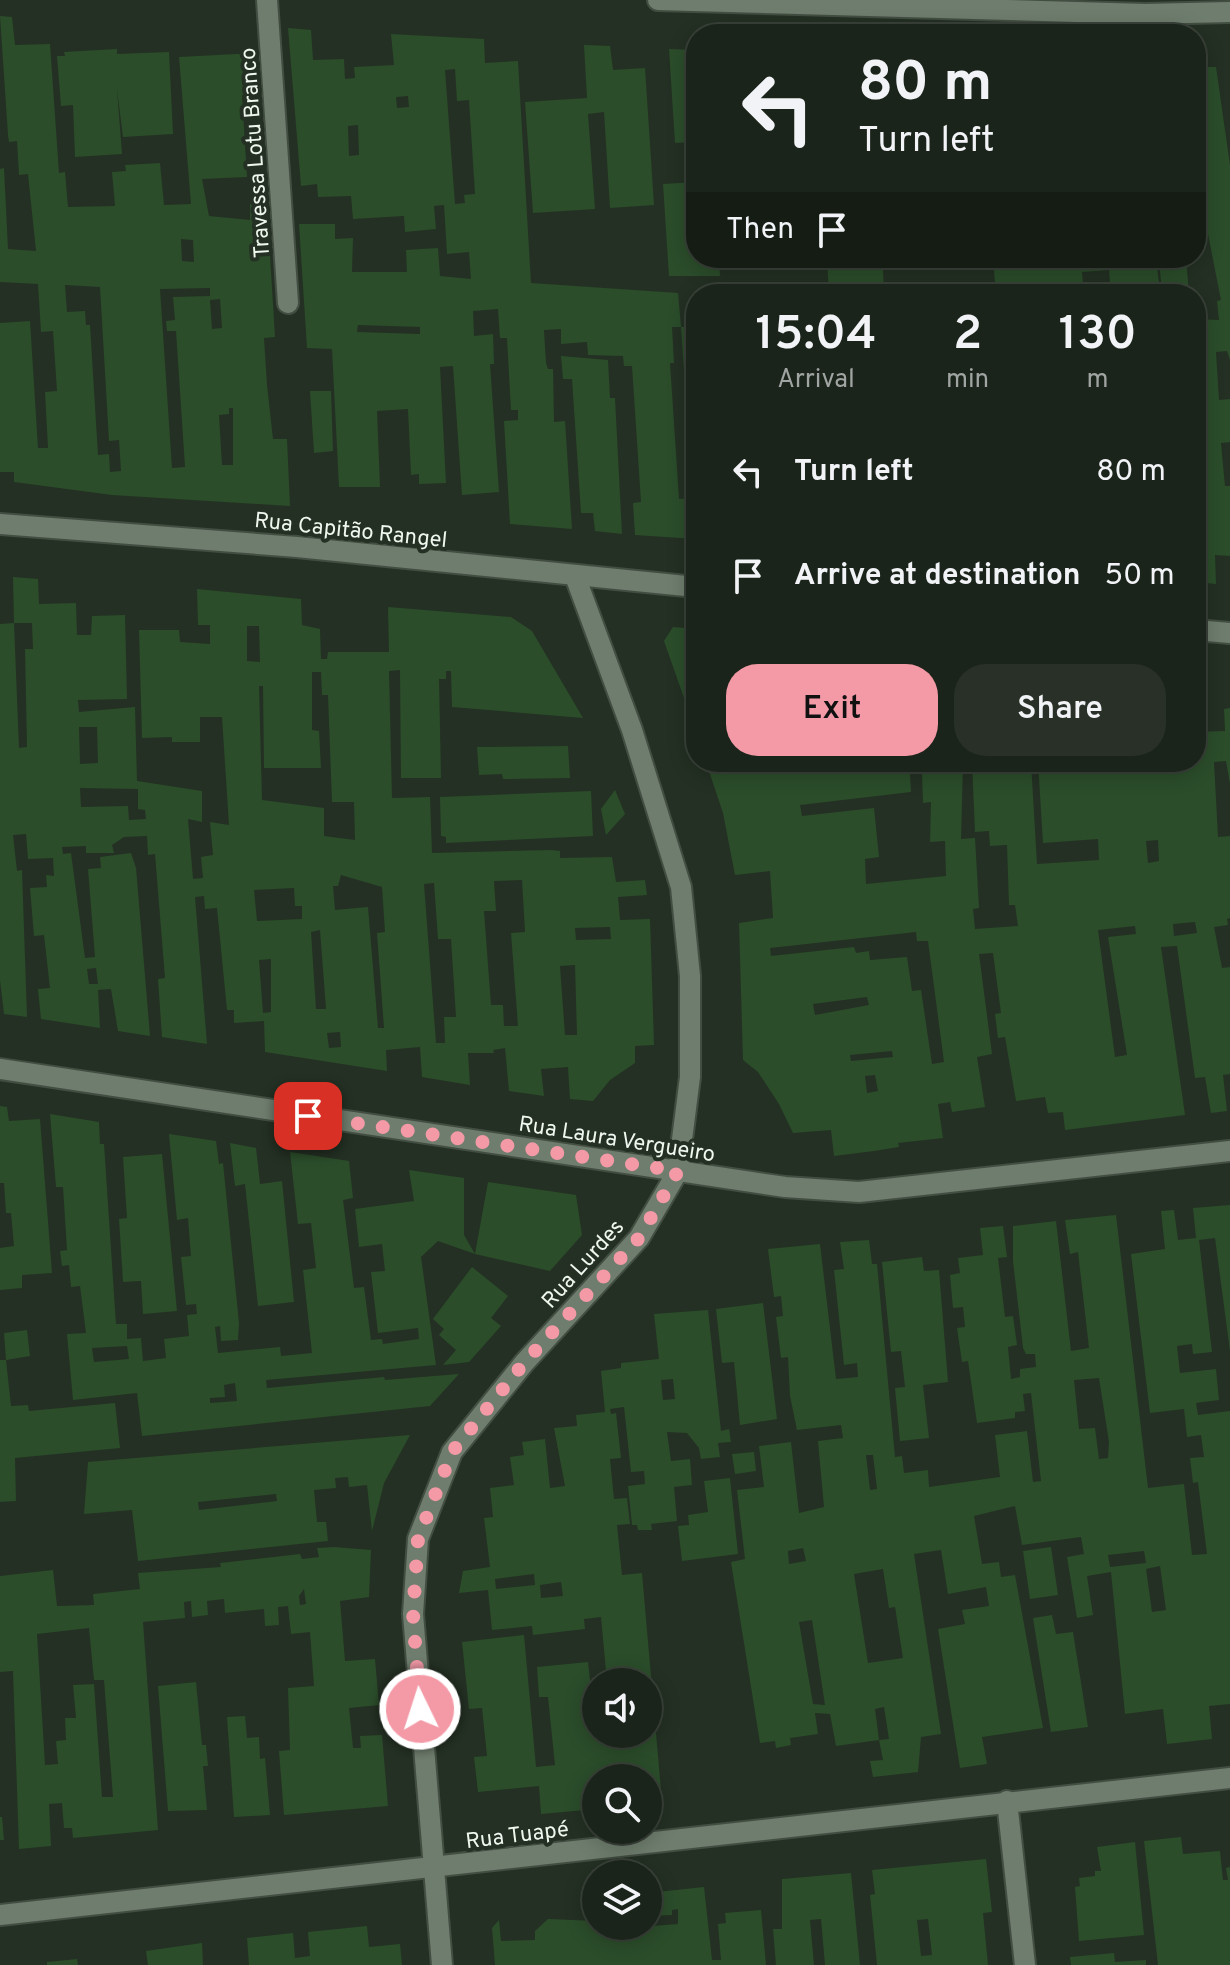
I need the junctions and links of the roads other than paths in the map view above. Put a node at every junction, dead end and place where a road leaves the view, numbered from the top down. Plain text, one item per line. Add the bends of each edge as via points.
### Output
1 (267, 0) edge
2 (658, 0) edge
3 (1230, 12) edge
4 (288, 303) dead end
5 (0, 524) edge
6 (575, 576) junction
7 (686, 586) edge
8 (1206, 631) edge
9 (1230, 633) edge
10 (0, 1069) edge
11 (1230, 1151) edge
12 (678, 1171) junction
13 (1230, 1778) edge
14 (1007, 1801) junction
15 (434, 1868) junction
16 (0, 1915) edge
17 (442, 1965) edge
18 (1025, 1965) edge

1 - 4 street, Travessa Lotu Branco
2 - 3 street
5 - 6 street, Rua Capitão Rangel
6 - 7 street, Rua Capitão Rangel
6 - 12 street, Rua Lurdes via 632,730 681,887 690,976 690,1077
8 - 9 street
10 - 12 street, Rua Laura Vergueiro
11 - 12 street, Rua Laura Vergueiro via 859,1192
12 - 15 street, Rua Lurdes via 639,1238 524,1363 452,1452 418,1539 413,1614
13 - 14 street, Rua Tuapé
14 - 15 street, Rua Tuapé
14 - 18 street
15 - 16 street, Rua Tuapé
15 - 17 street, Rua Lurdes

